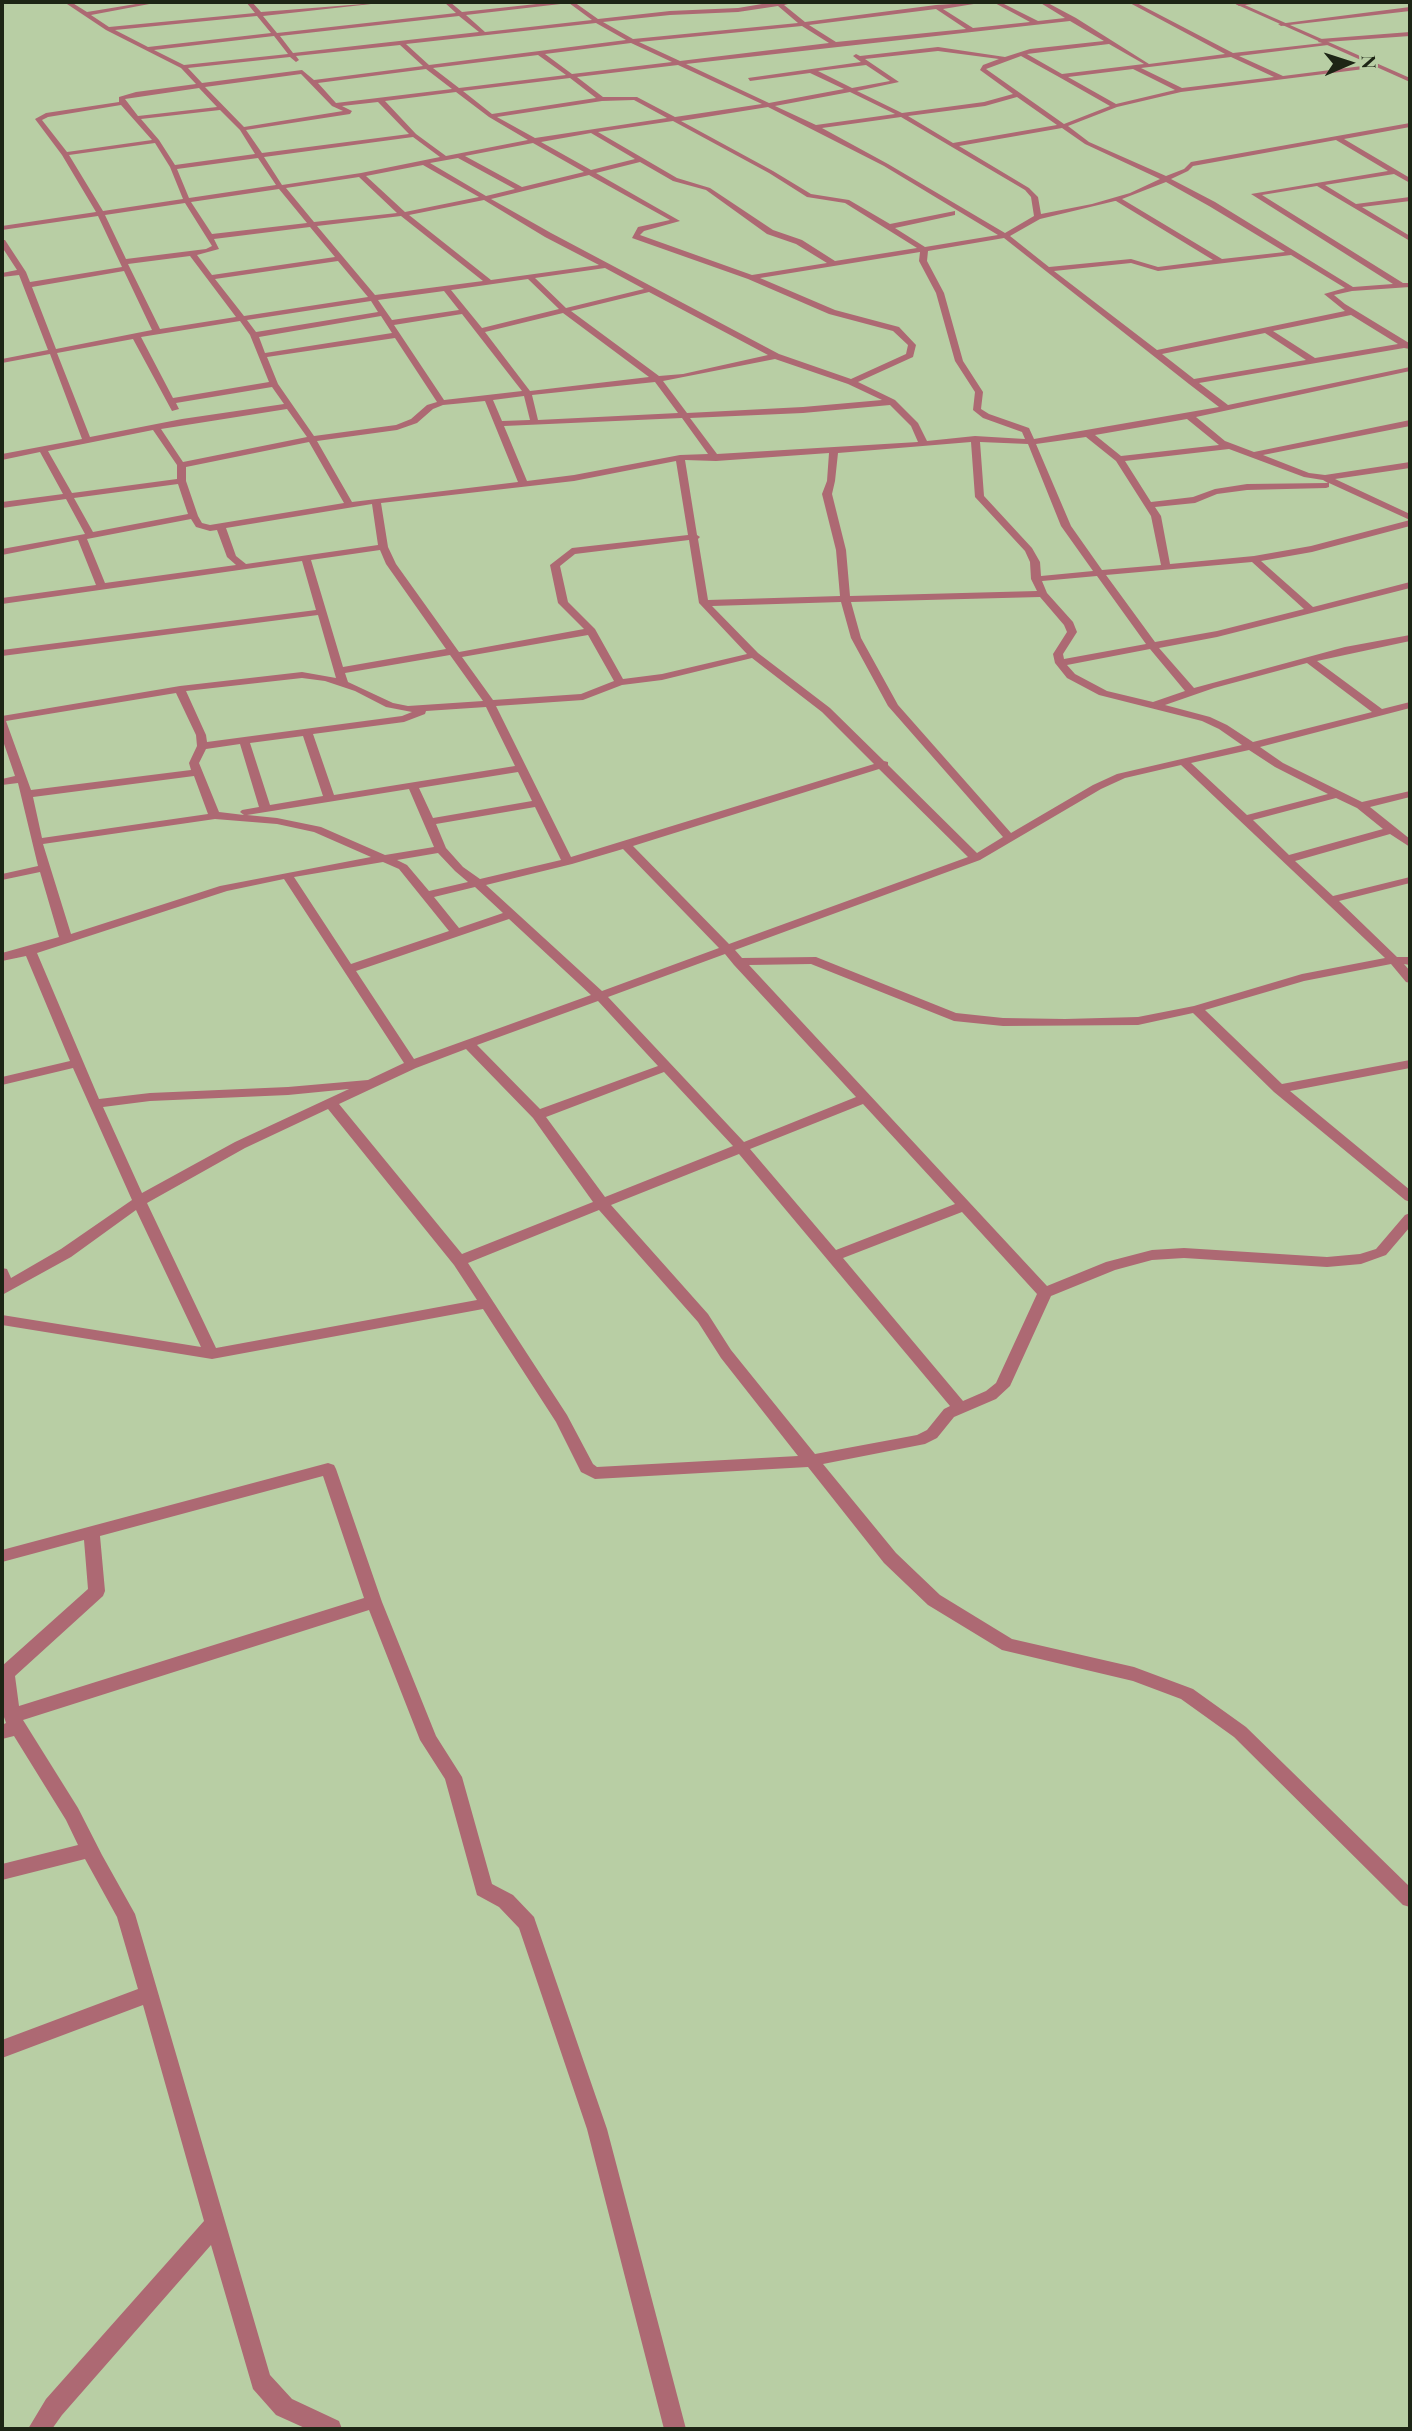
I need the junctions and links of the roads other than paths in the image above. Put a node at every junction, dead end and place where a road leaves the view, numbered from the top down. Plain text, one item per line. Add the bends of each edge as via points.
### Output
1 (6, 2) edge
2 (68, 2) edge
3 (157, 2) edge
4 (249, 2) edge
5 (386, 2) edge
6 (447, 2) edge
7 (569, 2) edge
8 (689, 2) edge
9 (793, 2) edge
10 (983, 2) edge
11 (996, 2) edge
12 (1042, 2) edge
13 (1131, 2) edge
14 (1262, 2) edge
15 (778, 3) edge
16 (1237, 3) edge
17 (890, 7) dead end
18 (661, 8) dead end
19 (936, 8) junction
20 (1410, 9) edge
21 (701, 10) junction
22 (1396, 10) junction
23 (898, 12) junction
24 (670, 13) junction
25 (85, 14) junction
26 (461, 14) junction
27 (261, 16) junction
28 (1410, 17) edge
29 (1074, 19) junction
30 (597, 21) junction
31 (802, 23) junction
32 (1037, 23) junction
33 (1281, 24) junction
34 (108, 29) junction
35 (974, 31) junction
36 (504, 32) junction
37 (274, 34) junction
38 (484, 34) junction
39 (1410, 34) edge
40 (514, 39) dead end
41 (632, 41) junction
42 (1110, 42) junction
43 (1323, 42) junction
44 (402, 43) junction
45 (836, 44) junction
46 (524, 46) dead end
47 (145, 49) junction
48 (536, 53) junction
49 (293, 54) junction
50 (1022, 54) junction
51 (1230, 55) junction
52 (858, 58) junction
53 (1007, 59) junction
54 (866, 63) junction
55 (1146, 63) junction
56 (684, 64) junction
57 (183, 66) junction
58 (1132, 66) junction
59 (1378, 66) junction
60 (427, 67) junction
61 (810, 71) junction
62 (302, 72) junction
63 (567, 76) junction
64 (1061, 76) junction
65 (1284, 78) junction
66 (750, 79) dead end
67 (1410, 80) edge
68 (313, 82) junction
69 (202, 84) junction
70 (456, 90) junction
71 (1181, 90) junction
72 (853, 92) junction
73 (1019, 94) junction
74 (379, 99) junction
75 (602, 99) junction
76 (124, 103) junction
77 (334, 105) junction
78 (774, 105) junction
79 (1115, 106) junction
80 (222, 108) junction
81 (491, 116) junction
82 (903, 116) junction
83 (137, 118) junction
84 (672, 120) junction
85 (1408, 126) edge
86 (815, 127) junction
87 (1063, 127) junction
88 (242, 129) junction
89 (592, 131) junction
90 (414, 135) junction
91 (1336, 137) junction
92 (158, 141) junction
93 (533, 141) junction
94 (953, 145) junction
95 (65, 154) junction
96 (460, 156) junction
97 (262, 158) junction
98 (446, 159) junction
99 (641, 160) junction
100 (425, 163) junction
101 (173, 167) junction
102 (586, 172) junction
103 (1395, 172) junction
104 (361, 175) junction
105 (1164, 178) junction
106 (1410, 181) edge
107 (1318, 184) junction
108 (280, 186) junction
109 (519, 188) junction
110 (486, 198) junction
111 (186, 199) junction
112 (1410, 199) edge
113 (1118, 200) junction
114 (1357, 206) junction
115 (100, 212) junction
116 (952, 213) dead end
117 (403, 214) junction
118 (1038, 217) junction
119 (313, 224) junction
120 (888, 227) junction
121 (2, 228) edge
122 (1406, 233) edge
123 (1005, 236) junction
124 (209, 237) junction
125 (1410, 239) edge
126 (2, 242) edge
127 (924, 249) junction
128 (192, 253) junction
129 (1293, 253) junction
130 (342, 258) junction
131 (1221, 262) junction
132 (834, 264) junction
133 (125, 265) junction
134 (607, 266) junction
135 (1047, 269) junction
136 (22, 272) junction
137 (2, 275) edge
138 (211, 277) junction
139 (530, 277) junction
140 (751, 277) junction
141 (489, 282) junction
142 (27, 285) junction
143 (1406, 285) edge
144 (446, 288) junction
145 (652, 289) junction
146 (1352, 289) junction
147 (373, 298) junction
148 (564, 310) junction
149 (466, 311) junction
150 (1352, 312) junction
151 (384, 313) junction
152 (244, 318) junction
153 (390, 323) junction
154 (1266, 330) junction
155 (481, 331) junction
156 (157, 332) junction
157 (254, 335) junction
158 (398, 335) junction
159 (136, 336) junction
160 (1408, 346) edge
161 (53, 350) junction
162 (1156, 354) junction
163 (261, 356) junction
164 (776, 356) junction
165 (2, 361) edge
166 (1313, 361) junction
167 (1410, 369) edge
168 (1397, 372) junction
169 (657, 379) junction
170 (1410, 381) edge
171 (851, 382) junction
172 (1192, 382) junction
173 (274, 384) junction
174 (527, 393) junction
175 (488, 397) junction
176 (171, 401) junction
177 (892, 402) junction
178 (442, 403) junction
179 (291, 406) junction
180 (1226, 408) junction
181 (684, 415) junction
182 (1189, 416) junction
183 (182, 422) junction
184 (534, 422) junction
185 (1410, 423) edge
186 (502, 424) junction
187 (155, 427) junction
188 (1088, 434) junction
189 (312, 439) junction
190 (975, 439) junction
191 (87, 440) junction
192 (1029, 441) junction
193 (923, 443) junction
194 (1229, 446) junction
195 (42, 448) junction
196 (834, 450) junction
197 (1256, 454) junction
198 (2, 457) edge
199 (680, 458) junction
200 (716, 458) junction
201 (1119, 459) junction
202 (181, 465) junction
203 (1410, 465) edge
204 (1325, 478) junction
205 (182, 481) junction
206 (523, 483) junction
207 (1338, 484) junction
208 (69, 496) junction
209 (376, 501) junction
210 (2, 505) edge
211 (1149, 505) junction
212 (350, 506) junction
213 (194, 516) junction
214 (1410, 517) edge
215 (1410, 523) edge
216 (221, 527) junction
217 (87, 537) junction
218 (695, 537) junction
219 (383, 547) junction
220 (2, 552) edge
221 (306, 558) junction
222 (1254, 559) junction
223 (243, 566) junction
224 (1166, 567) junction
225 (1098, 573) junction
226 (1036, 579) junction
227 (1410, 585) edge
228 (102, 587) junction
229 (1044, 594) junction
230 (845, 599) junction
231 (2, 601) edge
232 (704, 603) junction
233 (1311, 610) junction
234 (322, 612) junction
235 (591, 631) junction
236 (1410, 638) edge
237 (1152, 646) junction
238 (2, 653) edge
239 (455, 653) junction
240 (754, 655) junction
241 (1309, 660) junction
242 (1060, 663) junction
243 (338, 671) junction
244 (620, 682) junction
245 (343, 684) junction
246 (180, 689) junction
247 (1192, 693) junction
248 (489, 702) junction
249 (1410, 705) edge
250 (1153, 706) junction
251 (428, 708) junction
252 (1381, 713) junction
253 (2, 721) edge
254 (307, 732) junction
255 (244, 740) junction
256 (202, 746) junction
257 (1251, 746) junction
258 (1183, 761) junction
259 (884, 764) junction
260 (523, 768) junction
261 (199, 772) junction
262 (20, 779) junction
263 (2, 782) edge
264 (413, 786) junction
265 (27, 794) junction
266 (1339, 794) junction
267 (1410, 794) edge
268 (330, 800) junction
269 (540, 803) junction
270 (1361, 806) junction
271 (266, 810) junction
272 (215, 816) junction
273 (1245, 819) junction
274 (429, 821) junction
275 (1392, 830) junction
276 (1010, 838) junction
277 (37, 842) junction
278 (624, 843) junction
279 (1410, 844) edge
280 (441, 849) junction
281 (387, 858) junction
282 (976, 858) junction
283 (1288, 859) junction
284 (568, 862) junction
285 (45, 868) junction
286 (287, 874) junction
287 (2, 877) edge
288 (1410, 880) edge
289 (476, 882) junction
290 (426, 895) junction
291 (1330, 900) junction
292 (510, 914) junction
293 (457, 933) junction
294 (65, 939) junction
295 (726, 949) junction
296 (30, 951) junction
297 (2, 957) edge
298 (1394, 960) junction
299 (1410, 961) edge
300 (738, 962) junction
301 (348, 969) junction
302 (1410, 979) edge
303 (599, 995) junction
304 (1196, 1009) junction
305 (468, 1044) junction
306 (77, 1063) junction
307 (1410, 1064) edge
308 (411, 1065) junction
309 (666, 1067) junction
310 (2, 1081) edge
311 (369, 1083) junction
312 (1279, 1089) junction
313 (863, 1099) junction
314 (330, 1102) junction
315 (96, 1104) junction
316 (538, 1115) junction
317 (741, 1148) junction
318 (1410, 1197) edge
319 (138, 1202) junction
320 (602, 1204) junction
321 (964, 1206) junction
322 (1410, 1218) edge
323 (834, 1256) junction
324 (459, 1261) junction
325 (2, 1273) edge
326 (4, 1289) edge
327 (1045, 1293) junction
328 (486, 1303) junction
329 (2, 1320) edge
330 (212, 1354) junction
331 (960, 1407) junction
332 (810, 1461) junction
333 (91, 1532) junction
334 (2, 1556) edge
335 (374, 1602) junction
336 (10, 1725) edge
337 (89, 1850) junction
338 (2, 1872) edge
339 (1410, 1899) edge
340 (149, 1994) junction
341 (2, 2049) edge
342 (216, 2224) junction
343 (38, 2429) edge
344 (331, 2429) edge
345 (676, 2429) edge

1 - 2 street
2 - 25 street
3 - 25 street
4 - 27 street
5 - 27 street
6 - 26 street
7 - 26 street
7 - 30 street
8 - 21 street
9 - 15 street
10 - 19 street
11 - 32 street
12 - 29 street
13 - 51 street
14 - 16 street
15 - 21 street
15 - 31 street
16 - 33 street
17 - 23 street
18 - 24 street
19 - 23 street
19 - 35 street
20 - 22 street
21 - 24 street
22 - 28 street
22 - 33 street
23 - 31 street
24 - 30 street
25 - 34 street
26 - 37 street
26 - 38 street
27 - 34 street
27 - 37 street
29 - 32 street
29 - 42 street
30 - 36 street
30 - 41 street
31 - 41 street
31 - 45 street
32 - 35 street
33 - 43 street
34 - 47 street
35 - 45 street
36 - 38 street
36 - 40 street
37 - 47 street
37 - 49 street
38 - 44 street
39 - 43 street
41 - 48 street
41 - 56 street
42 - 50 street
42 - 55 street
43 - 51 street
43 - 59 street
44 - 49 street
44 - 60 street
45 - 52 street
45 - 56 street
46 - 48 street
47 - 57 street
48 - 60 street
48 - 63 street
49 - 57 street
49 - 62 street
50 - 53 street
50 - 64 street
51 - 55 street
51 - 65 street
52 - 53 street via 938,49
52 - 54 street
53 - 73 street via 983,70
54 - 61 street
54 - 72 street via 896,83
55 - 58 street
56 - 63 street
56 - 78 street
57 - 69 street
58 - 64 street
58 - 71 street
59 - 65 street
59 - 67 street
60 - 68 street
60 - 70 street
61 - 66 street
61 - 72 street
62 - 68 street
62 - 69 street
63 - 70 street
63 - 75 street
64 - 79 street
65 - 71 street
68 - 77 street
69 - 76 street via 126,96 121,98
69 - 80 street
70 - 74 street
70 - 81 street
71 - 79 street
72 - 78 street
72 - 82 street
73 - 82 street
73 - 87 street
74 - 77 street
74 - 90 street
75 - 81 street
75 - 84 street via 635,97
76 - 83 street
76 - 95 street via 39,117
77 - 88 street via 350,112
78 - 84 street
78 - 86 street
79 - 87 street
80 - 83 street
80 - 88 street
81 - 93 street
82 - 86 street
82 - 94 street
83 - 92 street
84 - 89 street
84 - 120 street via 809,196 847,201
85 - 91 street
86 - 123 street
87 - 94 street
87 - 105 street via 1087,144
88 - 97 street
89 - 93 street
89 - 99 street
90 - 97 street
90 - 98 street
91 - 103 street
91 - 105 street via 1191,164
92 - 95 street
92 - 101 street
93 - 96 street
93 - 102 street
94 - 118 street via 1027,189 1034,197
95 - 115 street
96 - 98 street
96 - 109 street
97 - 101 street
97 - 108 street
98 - 100 street
99 - 102 street
99 - 132 street via 674,180 708,189 770,232 799,242
100 - 104 street
100 - 110 street
101 - 111 street
102 - 109 street
102 - 140 street via 676,221 641,229 635,236
103 - 106 street
103 - 107 street
104 - 108 street
104 - 117 street
105 - 113 street
105 - 129 street
107 - 114 street
107 - 143 street via 1255,194
108 - 111 street
108 - 119 street
109 - 110 street
110 - 117 street
110 - 134 street
111 - 115 street
111 - 124 street
112 - 114 street
113 - 118 street
113 - 131 street
114 - 122 street
115 - 121 street
115 - 133 street
116 - 120 street
117 - 119 street
117 - 141 street
118 - 123 street
119 - 124 street
119 - 130 street
120 - 127 street
122 - 125 street
123 - 127 street
123 - 135 street
124 - 128 street via 215,250
126 - 136 street
127 - 132 street
127 - 192 street via 923,261 940,293 959,361 979,392 978,410 1027,430
128 - 133 street
128 - 138 street
129 - 131 street
129 - 146 street
130 - 138 street
130 - 147 street
131 - 135 street via 1158,269 1131,261
132 - 140 street
133 - 142 street
133 - 156 street
134 - 139 street
134 - 145 street
135 - 162 street
136 - 137 street
136 - 142 street
138 - 152 street
139 - 141 street
139 - 148 street
140 - 171 street via 832,312 896,329 906,336 912,345 910,355
141 - 144 street
142 - 161 street
143 - 146 street
144 - 147 street
144 - 149 street
145 - 148 street
145 - 164 street
146 - 150 street via 1328,294
147 - 151 street
147 - 152 street
148 - 155 street
148 - 169 street
149 - 153 street
149 - 155 street
150 - 154 street
150 - 160 street
151 - 153 street
151 - 157 street
152 - 156 street
152 - 157 street
153 - 158 street
154 - 162 street
154 - 166 street
155 - 174 street
156 - 159 street
157 - 163 street
158 - 163 street
158 - 178 street
159 - 161 street
159 - 176 street
160 - 166 street
161 - 165 street
161 - 191 street
162 - 172 street
163 - 173 street
164 - 169 street
164 - 171 street
166 - 172 street
167 - 168 street
168 - 170 street
168 - 180 street
169 - 174 street
169 - 181 street
171 - 177 street
172 - 180 street
173 - 176 street
173 - 179 street
174 - 175 street
174 - 184 street
175 - 178 street
175 - 186 street
176 - 183 street
177 - 181 street
177 - 193 street via 915,425
178 - 189 street via 397,426
179 - 183 street
179 - 189 street
180 - 182 street
181 - 184 street
181 - 200 street
182 - 188 street
182 - 194 street
183 - 187 street
184 - 186 street
185 - 197 street
186 - 206 street
187 - 191 street
187 - 202 street
188 - 192 street
188 - 201 street
189 - 202 street
189 - 212 street
190 - 192 street
190 - 193 street
190 - 226 street via 980,497 1029,550
191 - 195 street
192 - 225 street via 1066,526
193 - 196 street
194 - 197 street
194 - 201 street
195 - 198 street
195 - 208 street
196 - 200 street
196 - 230 street via 827,494 841,550
197 - 204 street
199 - 200 street
199 - 206 street
199 - 218 street
201 - 211 street
202 - 205 street
203 - 204 street
204 - 207 street
205 - 208 street
205 - 213 street
206 - 209 street
207 - 211 street via 1247,487 1187,502
207 - 214 street
208 - 210 street
208 - 217 street
209 - 212 street
209 - 219 street
211 - 224 street via 1159,525
212 - 216 street
213 - 216 street via 203,527
213 - 217 street
215 - 222 street
216 - 223 street via 232,557
217 - 220 street
217 - 228 street
218 - 232 street
218 - 235 street via 572,551 555,565 563,603
219 - 221 street
219 - 239 street
221 - 223 street
221 - 234 street
222 - 224 street
222 - 233 street
223 - 228 street
224 - 225 street
225 - 226 street
225 - 237 street
226 - 229 street
227 - 233 street
228 - 231 street
229 - 230 street
229 - 242 street via 1072,632 1058,654
230 - 232 street
230 - 276 street via 856,638 893,706
232 - 240 street
233 - 237 street
234 - 238 street
234 - 243 street
235 - 239 street
235 - 244 street
236 - 241 street
237 - 242 street
237 - 247 street
239 - 243 street
239 - 248 street
240 - 244 street
240 - 259 street via 826,710
241 - 247 street
241 - 252 street
242 - 250 street via 1070,676 1102,693
243 - 245 street
244 - 248 street via 583,696
245 - 246 street via 302,675
245 - 251 street via 390,705
246 - 253 street
246 - 256 street
247 - 250 street
248 - 251 street
248 - 260 street
249 - 252 street
250 - 257 street via 1206,719
251 - 254 street via 404,719
252 - 257 street
253 - 262 street
254 - 255 street
254 - 268 street
255 - 256 street
255 - 271 street
256 - 261 street via 194,763
257 - 258 street
257 - 266 street
258 - 273 street
258 - 276 street via 1097,786
259 - 278 street
259 - 282 street
260 - 264 street
260 - 269 street
261 - 265 street
261 - 272 street
262 - 263 street
262 - 265 street
264 - 268 street
264 - 274 street
265 - 277 street
266 - 270 street
266 - 273 street
267 - 270 street
268 - 271 street
269 - 274 street
269 - 284 street
270 - 275 street
271 - 272 street
272 - 277 street
272 - 281 street via 317,829
273 - 283 street
274 - 280 street
275 - 279 street
275 - 283 street
276 - 282 street
277 - 285 street
278 - 284 street
278 - 295 street
280 - 281 street
280 - 289 street
281 - 286 street
281 - 290 street via 403,867
282 - 295 street
283 - 291 street
284 - 289 street
285 - 287 street
285 - 294 street
286 - 294 street via 224,888
286 - 301 street
288 - 291 street
289 - 290 street
289 - 292 street
290 - 293 street
291 - 298 street
292 - 293 street
292 - 303 street
293 - 301 street
294 - 296 street
295 - 300 street
295 - 303 street
296 - 297 street
296 - 306 street
298 - 299 street
298 - 302 street
298 - 304 street via 1303,978
300 - 304 street via 812,960 954,1017 1003,1022 1138,1021
300 - 313 street
301 - 308 street
303 - 305 street
303 - 309 street
304 - 312 street
305 - 308 street
305 - 316 street
306 - 310 street
306 - 315 street
307 - 312 street
308 - 311 street
309 - 316 street
309 - 317 street
311 - 314 street
311 - 315 street
312 - 318 street
313 - 317 street
313 - 321 street
314 - 319 street
314 - 324 street
315 - 319 street
316 - 320 street
317 - 320 street
317 - 323 street
319 - 326 street via 66,1253
319 - 330 street
320 - 324 street
320 - 332 street via 703,1318
321 - 323 street
321 - 327 street
322 - 327 street via 1381,1252 1362,1259 1327,1262 1152,1255
323 - 331 street
324 - 328 street
325 - 326 street
327 - 331 street via 1002,1386
328 - 330 street
328 - 332 street via 562,1419 587,1468 595,1473
329 - 330 street
331 - 332 street via 920,1440
332 - 339 street via 890,1558 934,1600 1008,1645 1134,1674 1187,1694 1240,1732
333 - 334 street
333 - 335 street via 328,1469
333 - 336 street via 97,1591 6,1673
335 - 336 street
335 - 345 street via 429,1740 453,1777 484,1889 506,1901 527,1923 597,2129
336 - 337 street via 72,1814
337 - 338 street
337 - 340 street via 126,1914
340 - 341 street
340 - 342 street
342 - 343 street
342 - 344 street via 261,2381 284,2407

